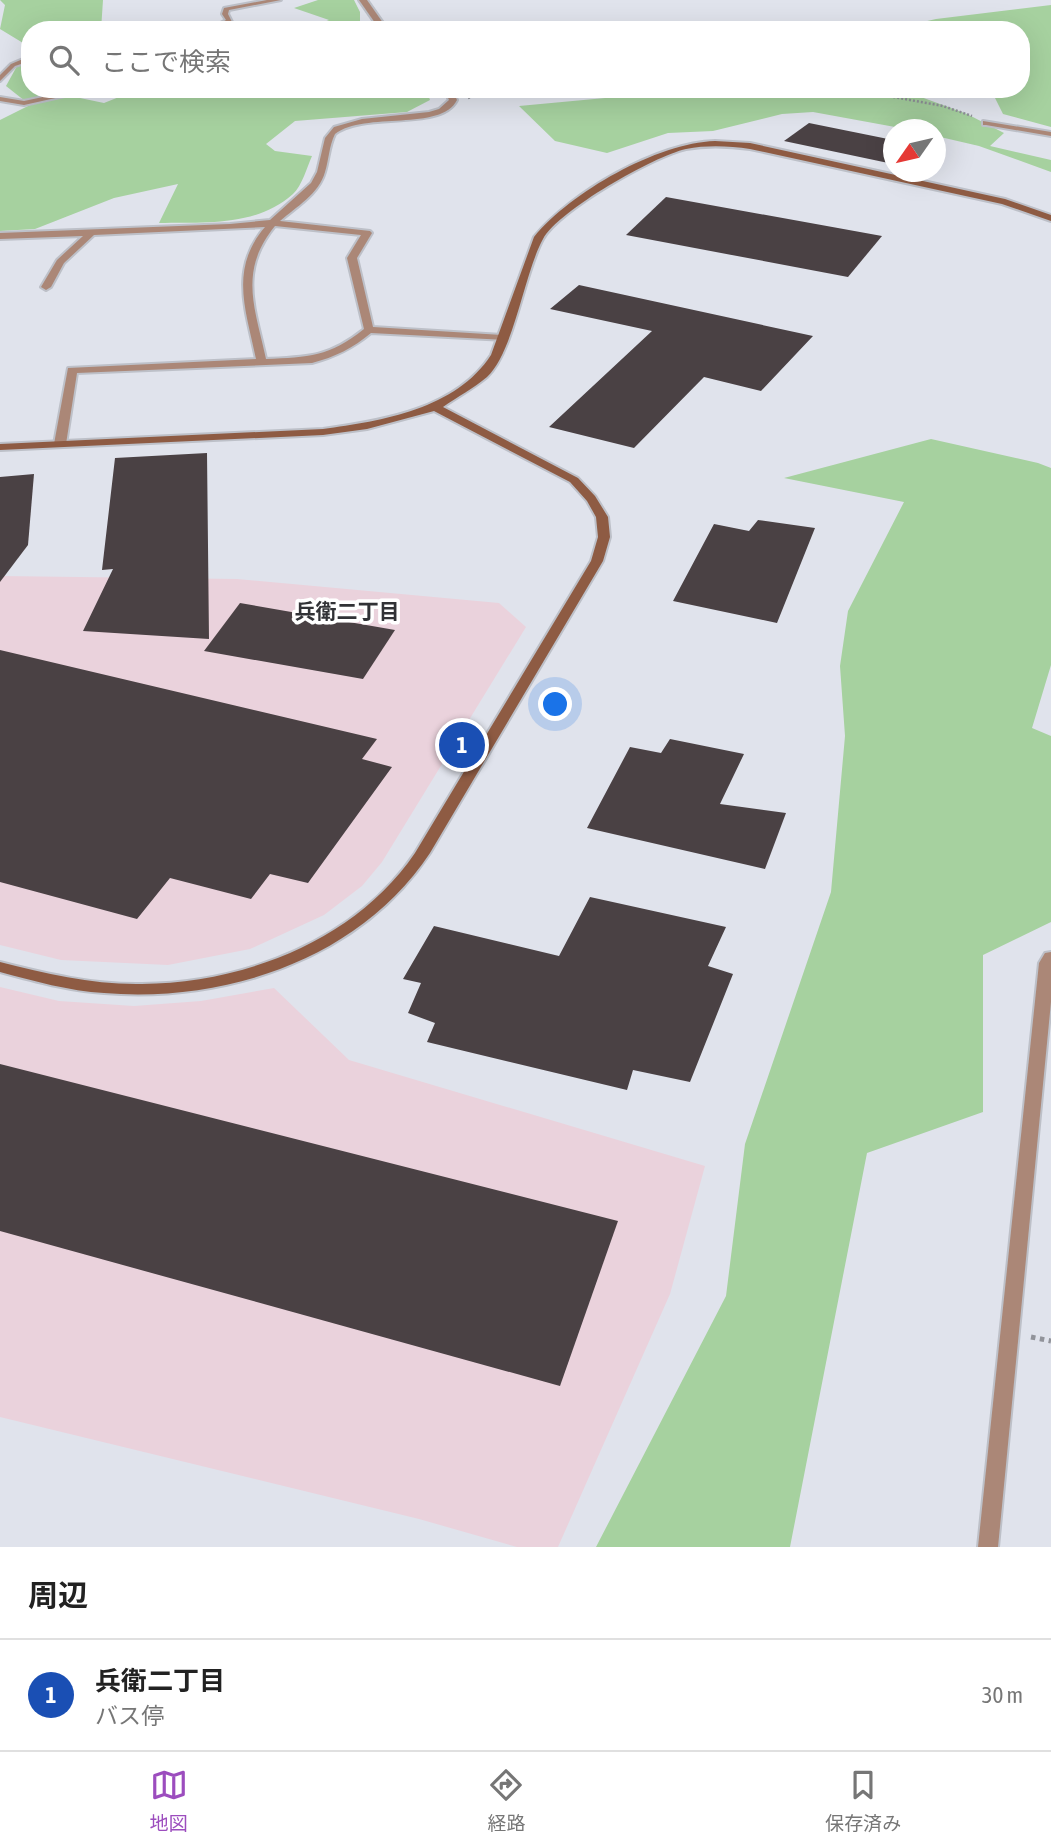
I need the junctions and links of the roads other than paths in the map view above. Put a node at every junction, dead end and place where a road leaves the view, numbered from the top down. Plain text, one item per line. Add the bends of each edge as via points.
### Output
1 (278, 0) edge
2 (363, 0) edge
3 (230, 21) edge
4 (378, 21) edge
5 (21, 62) edge
6 (0, 79) edge
7 (49, 98) edge
8 (452, 98) edge
9 (0, 99) edge
10 (986, 123) road end
11 (1051, 134) edge
12 (1051, 218) edge
13 (273, 223) junction
14 (91, 233) junction
15 (0, 236) edge
16 (46, 287) dead end
17 (369, 330) junction
18 (502, 338) junction
19 (262, 363) junction
20 (435, 407) junction
21 (60, 444) junction
22 (0, 447) edge
23 (1051, 957) edge
24 (0, 967) edge
25 (988, 1547) edge

1 - 3 lane via 226,9
2 - 4 street
5 - 6 lane
7 - 9 lane via 24,103
8 - 13 street via 450,106 432,114 334,130 315,184
10 - 11 lane
12 - 18 street via 1005,202 757,147 724,143 688,146 647,162 568,209 545,229
13 - 14 street
13 - 17 street via 366,233 352,258
13 - 19 street via 253,246 245,275
14 - 15 street
14 - 16 street via 60,262
17 - 18 street
17 - 19 street via 334,353
18 - 20 street via 484,374
19 - 21 street via 72,370
20 - 21 street via 367,426 323,432
20 - 24 street via 574,480 602,515 605,544 396,888 358,921 322,943 254,972 216,982 175,988 103,988
21 - 22 street
23 - 25 street

